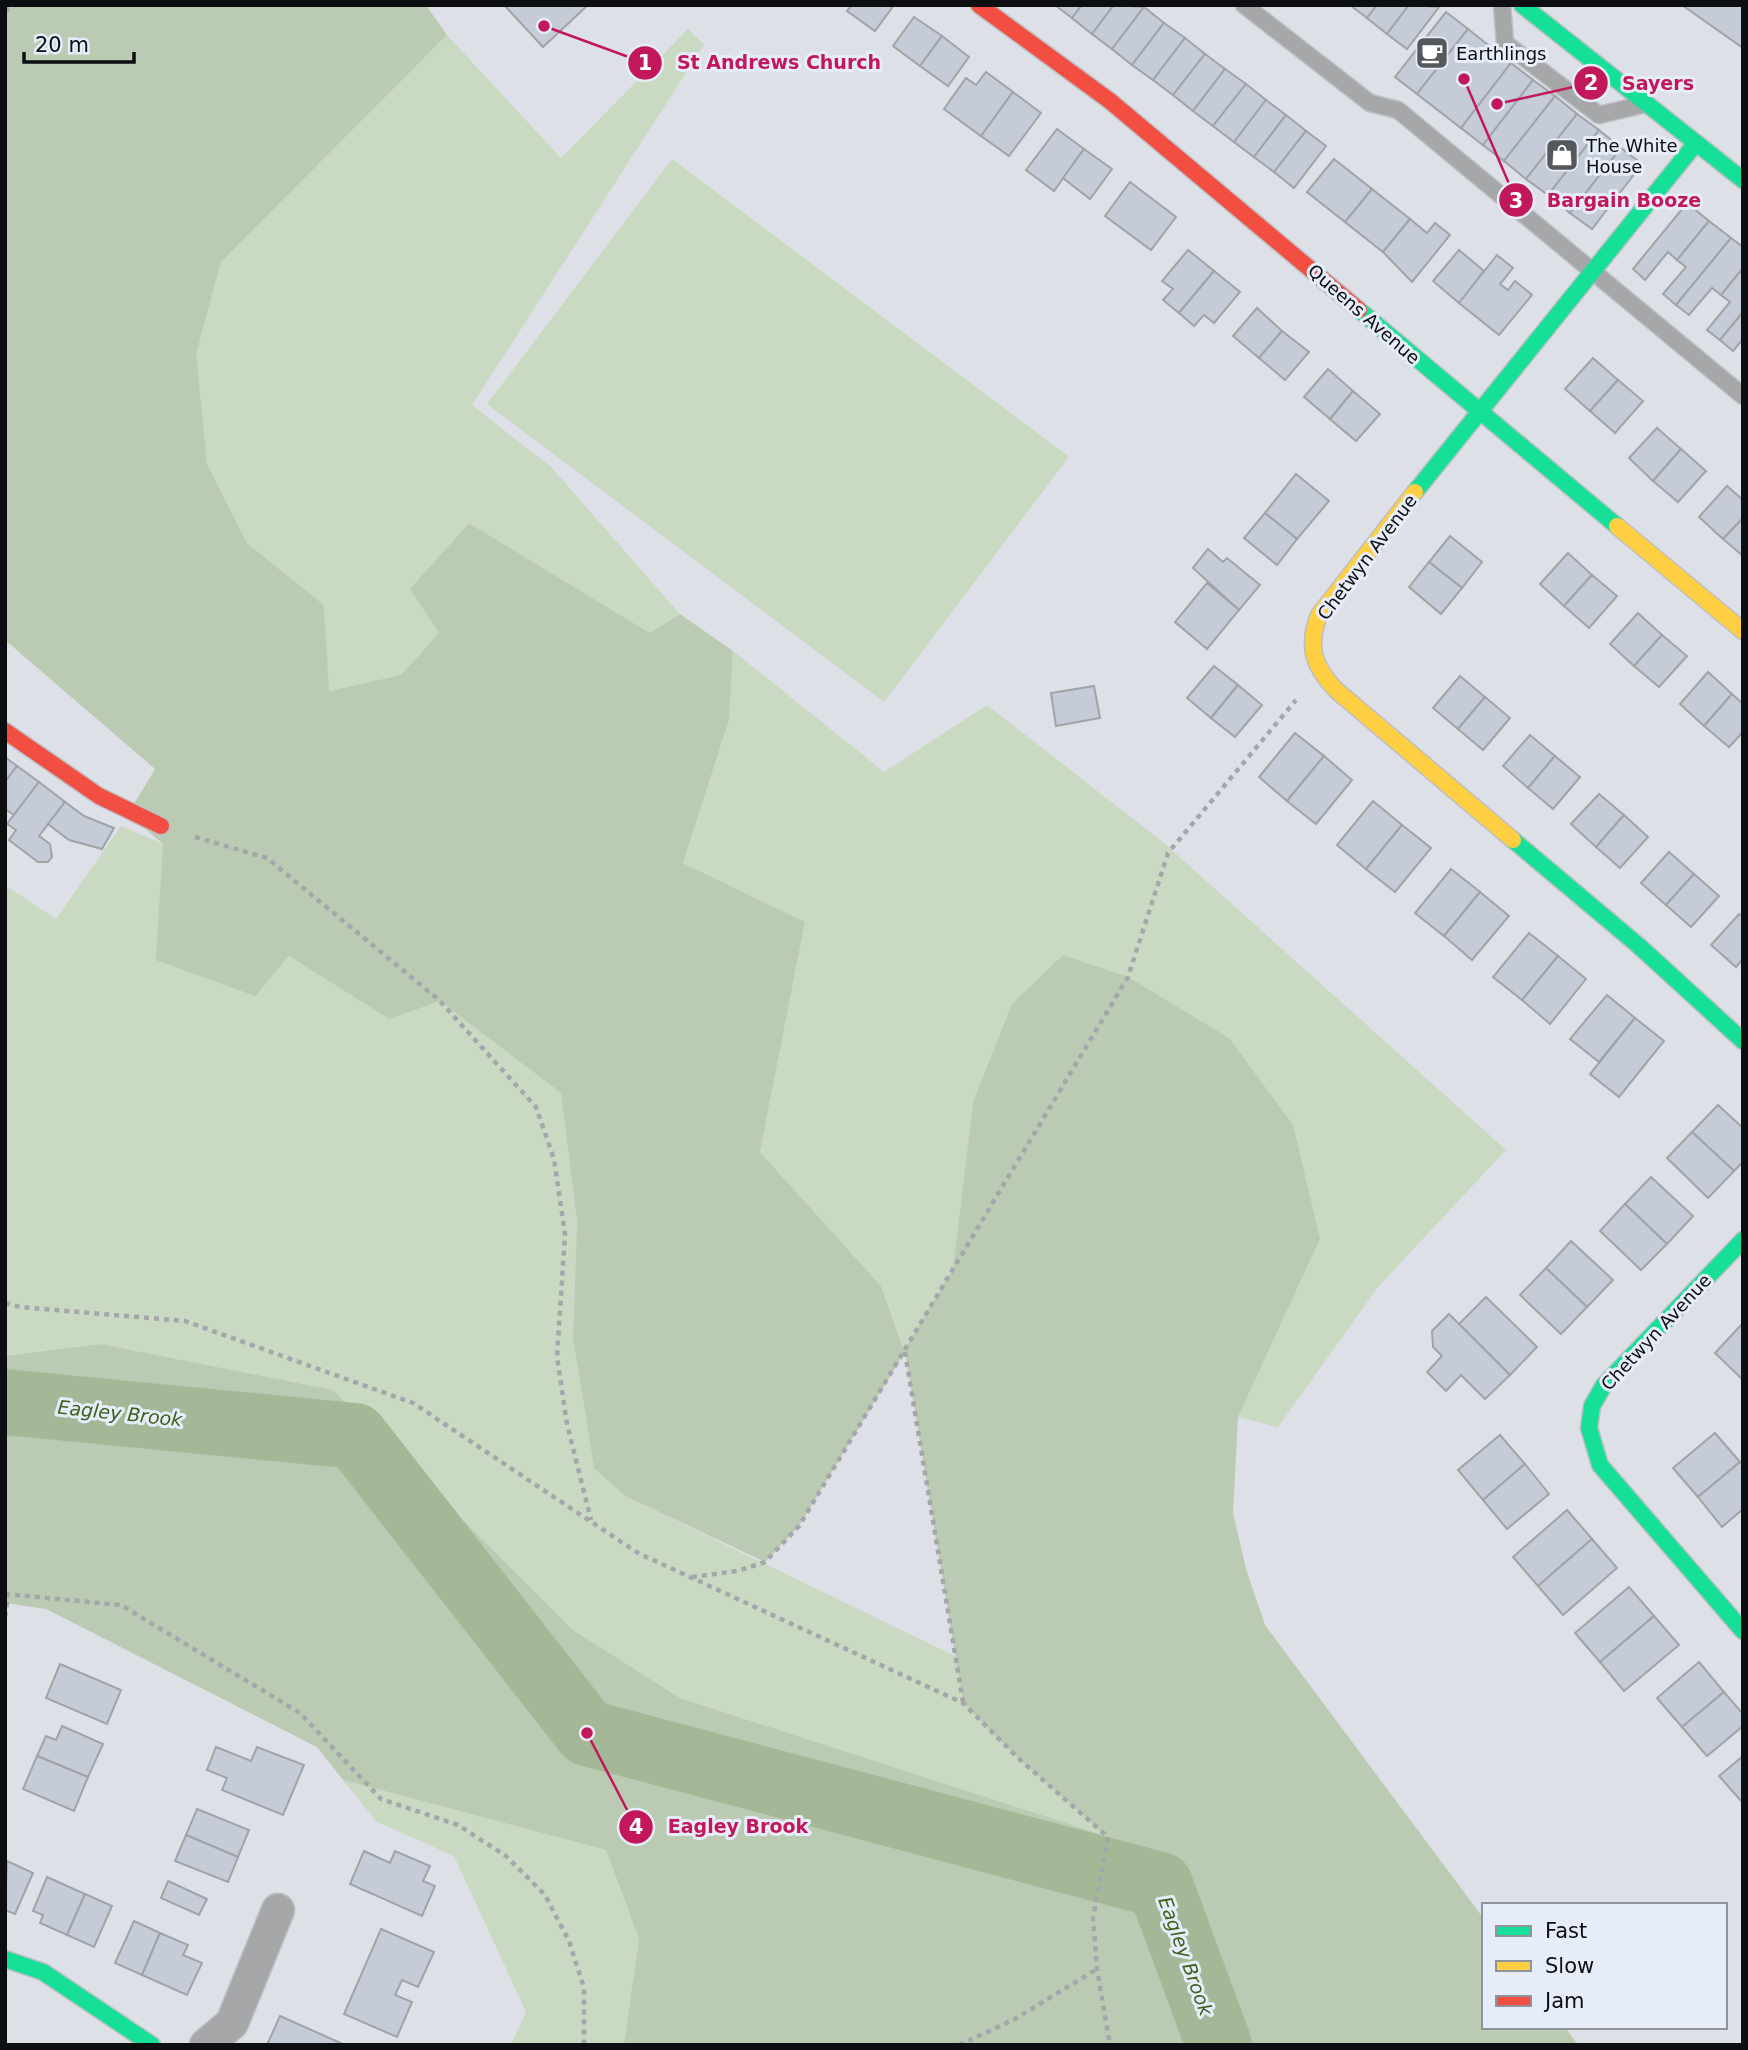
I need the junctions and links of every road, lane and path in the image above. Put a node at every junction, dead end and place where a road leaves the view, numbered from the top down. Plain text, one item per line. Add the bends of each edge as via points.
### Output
1 (15, 5) edge
2 (979, 5) edge
3 (1244, 5) edge
4 (1502, 5) edge
5 (1522, 5) edge
6 (5, 11) edge
7 (1647, 103) junction
8 (1696, 143) junction
9 (1743, 180) edge
10 (1591, 272) junction
11 (1743, 396) edge
12 (1478, 412) junction
13 (1743, 631) edge
14 (1321, 675) junction
15 (5, 731) edge
16 (161, 826) joint
17 (1743, 1041) edge
18 (1743, 1240) edge
19 (5, 1303) edge
20 (905, 1351) junction
21 (592, 1522) junction
22 (691, 1577) junction
23 (7, 1595) edge
24 (5, 1617) edge
25 (1743, 1631) edge
26 (963, 1703) junction
27 (278, 1910) dead end
28 (5, 1959) edge
29 (1097, 1969) junction
30 (152, 2045) edge
31 (206, 2045) edge
32 (584, 2045) edge
33 (959, 2045) edge
34 (1110, 2045) edge

1 - 6 path
2 - 12 street, Queens Avenue via 1110,100
3 - 10 lane via 1370,103 1398,110
4 - 7 lane via 1505,43 1600,115
5 - 7 street
7 - 8 street
8 - 9 street
8 - 10 street, Chetwyn Avenue
10 - 11 lane
10 - 12 street, Chetwyn Avenue
12 - 13 street, Queens Avenue
12 - 14 street, Chetwyn Avenue via 1320,615 1311,634 1311,654
14 - 17 street via 1639,946
14 - 20 path via 1168,853 1128,977
15 - 16 street via 87,791
16 - 21 path via 267,859 439,1000 536,1107 554,1159 565,1234 557,1357 567,1424
18 - 25 street, Chetwyn Avenue via 1604,1385 1592,1406 1589,1428 1600,1465
19 - 21 path via 185,1321 413,1403
20 - 22 path via 799,1526 765,1562
20 - 26 path
21 - 22 path via 638,1553
22 - 26 path
23 - 24 path
23 - 32 path via 121,1605 300,1713 381,1799 458,1825 506,1856 545,1895 569,1941 584,1988
26 - 29 path via 1108,1837 1093,1919
27 - 31 street via 232,2023
28 - 30 street via 43,1972
29 - 33 path via 1015,2019
29 - 34 path

